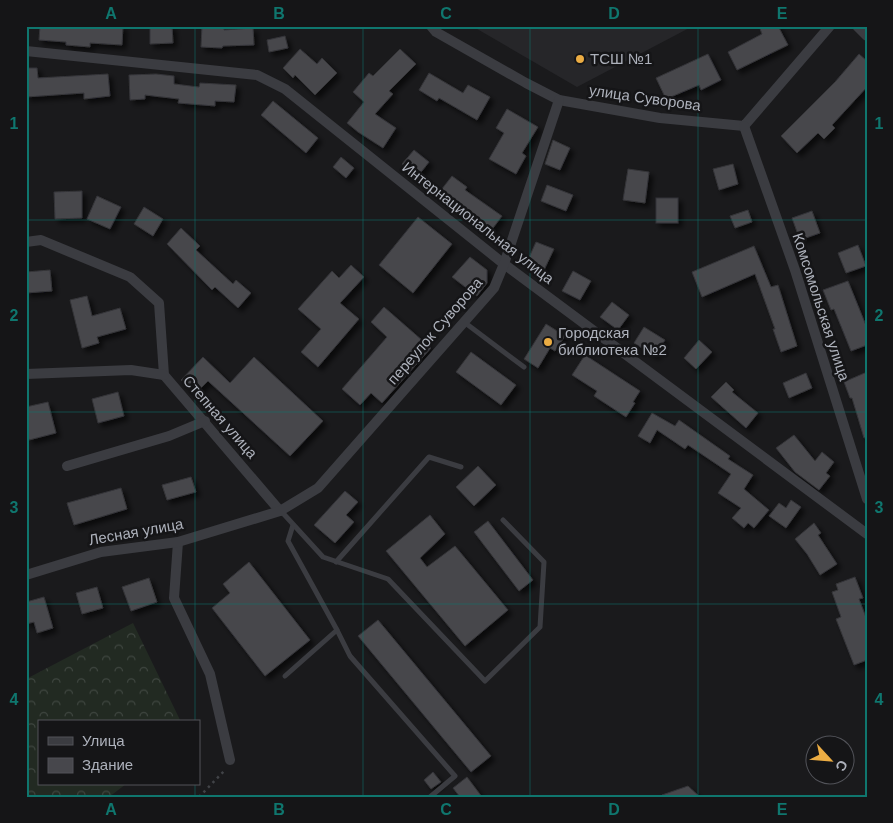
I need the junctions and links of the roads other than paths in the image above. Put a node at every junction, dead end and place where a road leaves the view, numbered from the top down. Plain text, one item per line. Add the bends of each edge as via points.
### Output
1 (431, 26) edge
2 (830, 26) edge
3 (857, 26) edge
4 (867, 36) edge
5 (26, 51) edge
6 (559, 100) junction
7 (744, 126) junction
8 (26, 242) edge
9 (504, 264) junction
10 (464, 322) junction
11 (524, 367) dead end
12 (26, 374) edge
13 (164, 375) junction
14 (205, 421) junction
15 (67, 466) dead end
16 (461, 467) dead end
17 (867, 499) edge
18 (280, 511) junction
19 (503, 520) dead end
20 (293, 525) junction
21 (867, 534) edge
22 (178, 542) junction
23 (336, 562) junction
24 (26, 575) edge
25 (337, 630) junction
26 (285, 676) dead end
27 (230, 760) road end
28 (430, 797) edge

1 - 6 street, улица Суворова via 436,32
2 - 7 street
3 - 4 street
5 - 9 street, Интернациональная улица via 257,75 286,89
6 - 7 street, улица Суворова via 660,118
6 - 9 street, переулок Суворова
7 - 17 street, Комсомольская улица
8 - 13 street, Степная улица via 41,240 130,277 159,303
9 - 10 street, переулок Суворова via 494,288
9 - 21 street, Интернациональная улица
10 - 11 lane
10 - 18 street, переулок Суворова via 318,488
12 - 13 street via 131,370
13 - 14 street, Степная улица
14 - 15 street via 169,436
14 - 18 street, Степная улица
16 - 23 lane via 429,457
18 - 20 lane
18 - 22 street, Лесная улица
19 - 23 lane via 544,562 540,627 485,681 388,579
20 - 23 lane via 323,557
20 - 25 lane via 288,541
22 - 24 street, Лесная улица via 101,552
22 - 27 street via 174,598 210,674
25 - 26 lane
25 - 28 lane via 350,656 455,776

